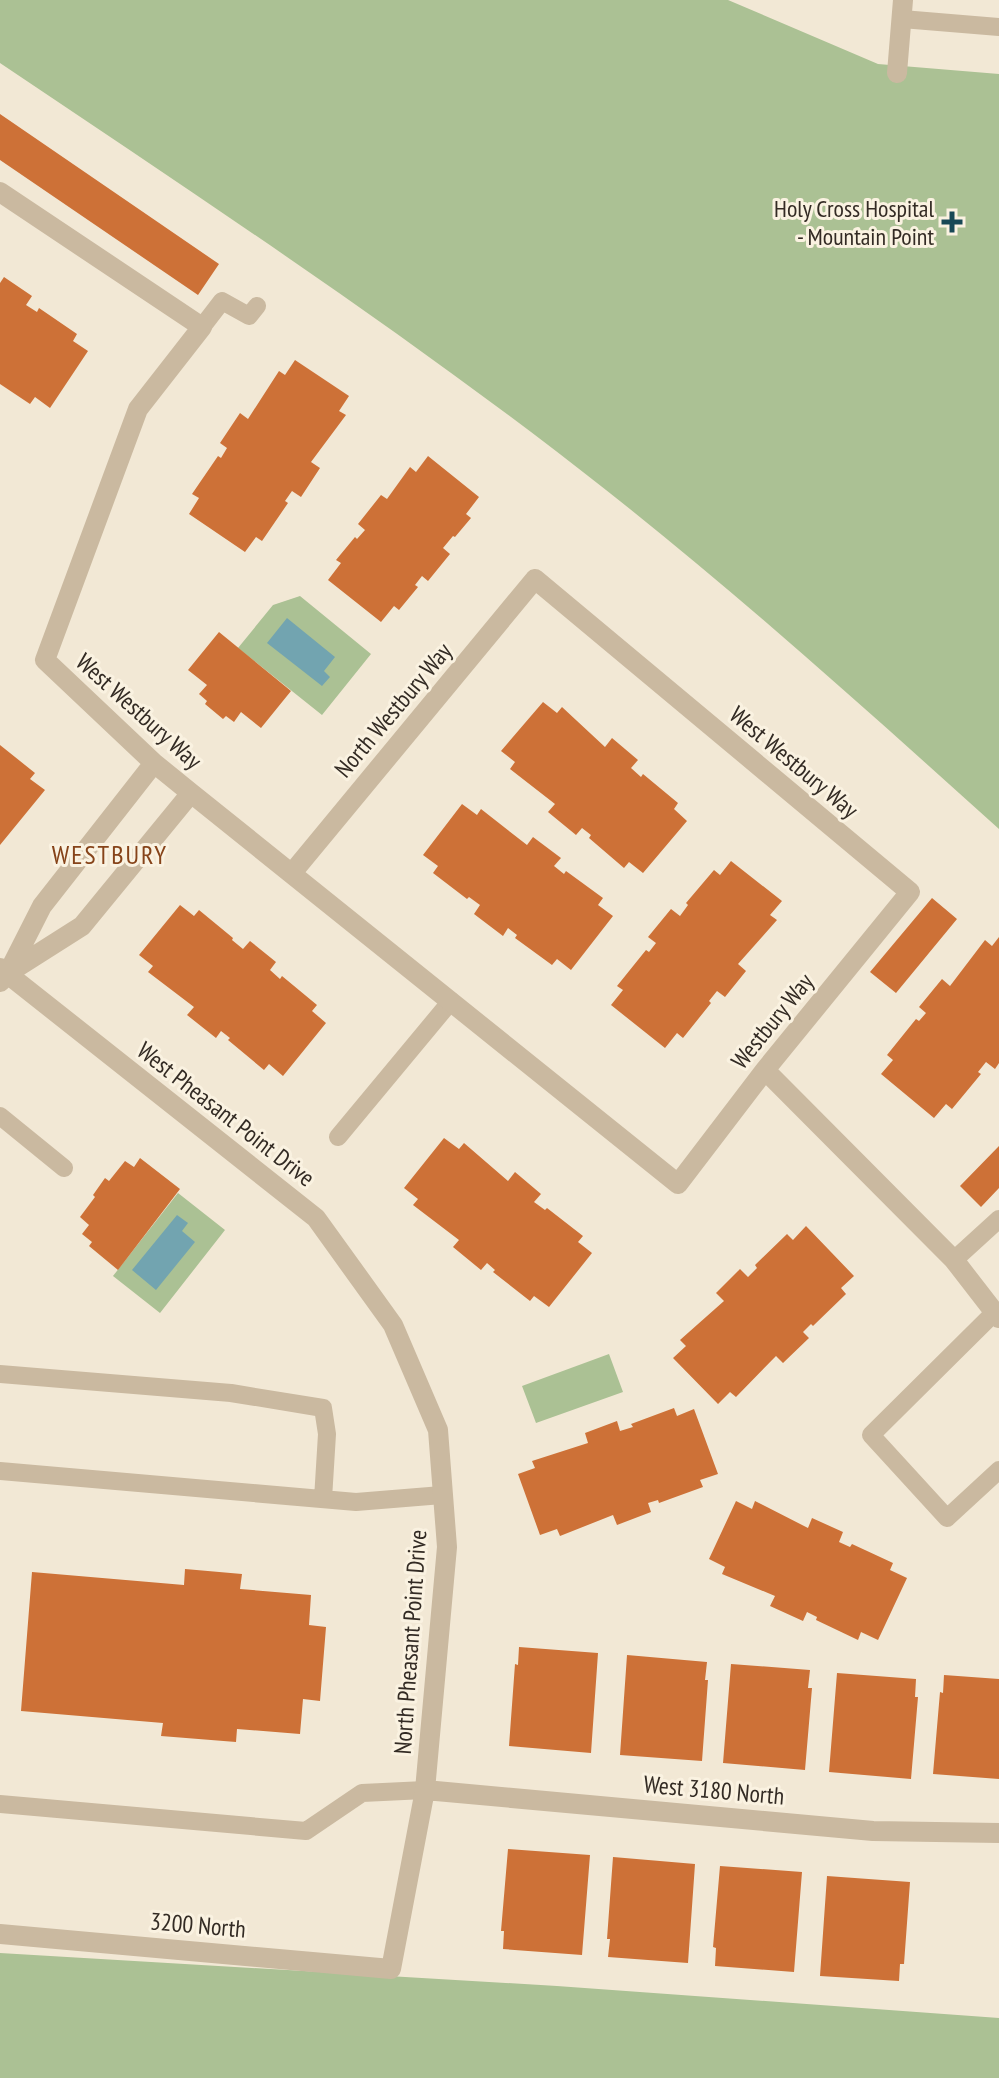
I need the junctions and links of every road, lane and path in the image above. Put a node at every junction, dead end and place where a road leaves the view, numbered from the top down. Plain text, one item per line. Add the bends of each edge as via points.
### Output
1 (902, 9) edge
2 (999, 27) edge
3 (897, 73) dead end
4 (0, 192) edge
5 (257, 306) dead end
6 (202, 327) junction
7 (535, 579) joint
8 (154, 763) junction
9 (191, 793) junction
10 (292, 873) junction
11 (910, 892) joint
12 (3, 974) edge
13 (451, 1001) junction
14 (765, 1070) junction
15 (0, 1116) edge
16 (338, 1137) dead end
17 (64, 1168) dead end
18 (678, 1184) joint
19 (999, 1219) edge
20 (954, 1260) junction
21 (996, 1315) edge
22 (393, 1325) joint
23 (0, 1374) edge
24 (999, 1470) edge
25 (0, 1471) edge
26 (442, 1495) junction
27 (323, 1499) junction
28 (425, 1790) junction
29 (0, 1804) edge
30 (999, 1833) edge
31 (0, 1934) edge
32 (391, 1969) joint

1 - 2 lane
1 - 3 street
4 - 6 street
5 - 6 lane via 249,316 222,301
6 - 8 street, West Westbury Way via 138,409 45,660
7 - 10 street, North Westbury Way
7 - 11 street, West Westbury Way
8 - 9 street, West Westbury Way
8 - 12 street via 42,906
9 - 10 street, West Westbury Way
9 - 12 street via 82,926
10 - 13 street, West Westbury Way
11 - 14 street, Westbury Way
12 - 22 street, West Pheasant Point Drive via 316,1218
13 - 16 lane
13 - 18 street, West Westbury Way
14 - 18 street, Westbury Way
14 - 20 street
15 - 17 lane
19 - 20 lane
20 - 21 street
21 - 24 lane via 871,1435 947,1518
22 - 26 street, North Pheasant Point Drive via 438,1430
23 - 27 lane via 231,1393 323,1408
25 - 27 lane
26 - 27 lane via 356,1502
26 - 28 street, North Pheasant Point Drive via 447,1547
28 - 29 lane via 362,1793 306,1831
28 - 30 street, West 3180 North via 873,1831
28 - 32 street, North Pheasant Point Drive
31 - 32 street, 3200 North

